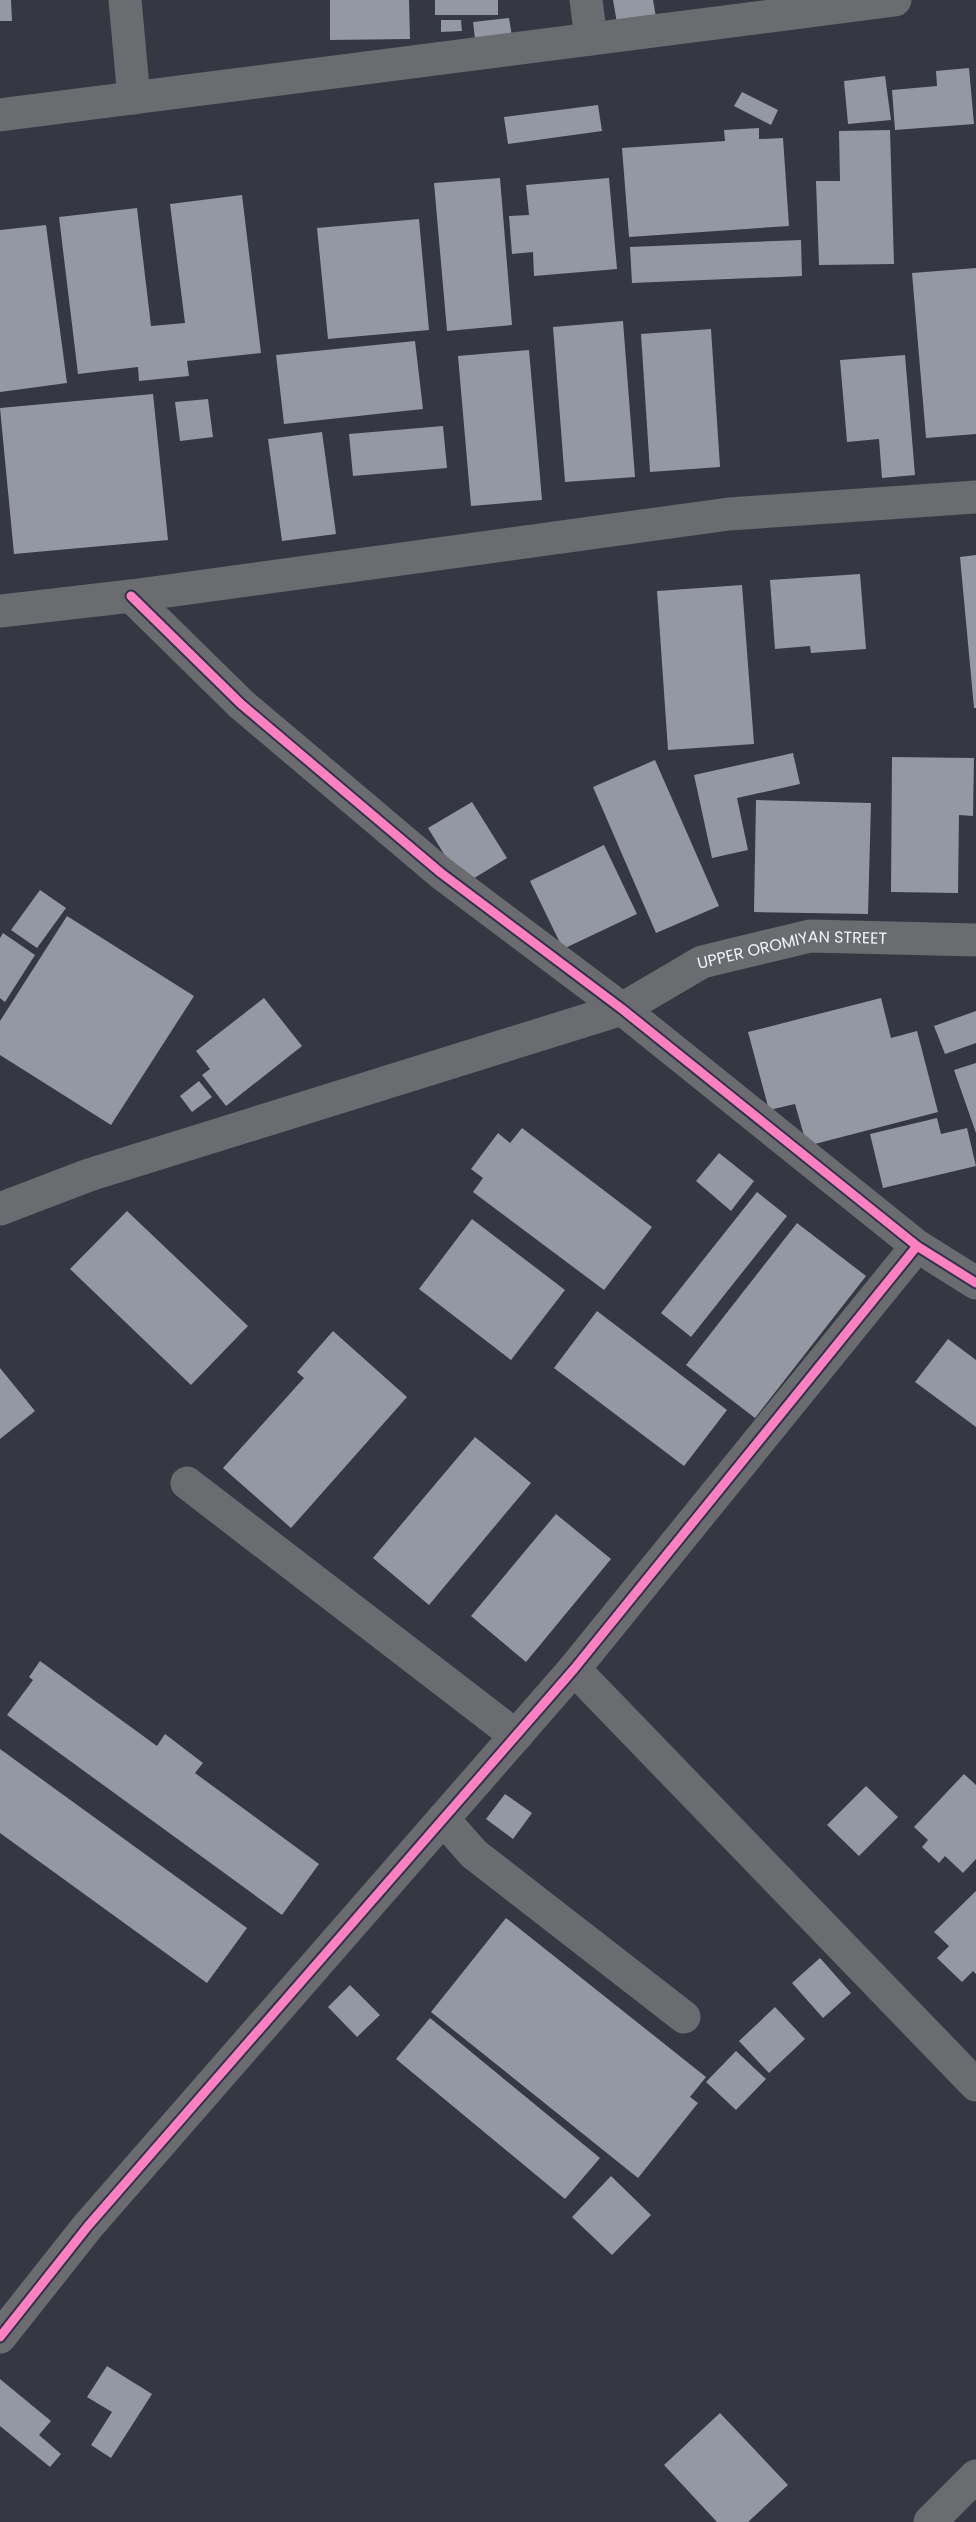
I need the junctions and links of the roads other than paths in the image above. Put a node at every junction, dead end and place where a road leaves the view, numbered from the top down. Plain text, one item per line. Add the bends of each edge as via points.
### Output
1 (125, 0) edge
2 (586, 0) edge
3 (895, 0) edge
4 (591, 39) junction
5 (134, 98) junction
6 (0, 115) edge
7 (976, 497) edge
8 (131, 596) junction
9 (0, 611) edge
10 (976, 940) edge
11 (622, 1009) junction
12 (0, 1209) edge
13 (917, 1246) junction
14 (976, 1283) edge
15 (187, 1483) dead end
16 (574, 1669) junction
17 (516, 1736) junction
18 (443, 1819) junction
19 (684, 2017) dead end
20 (976, 2085) edge
21 (0, 2337) edge
22 (970, 2494) edge
23 (930, 2522) edge

1 - 5 street
2 - 4 street
3 - 4 street
4 - 5 street
5 - 6 street
7 - 8 street via 729,514
8 - 9 street
8 - 11 street via 241,704 441,873
10 - 11 street, UPPER OROMIYAN STREET via 810,936 702,962
11 - 12 street, UPPER OROMIYAN STREET via 89,1175
11 - 13 street
13 - 14 street
13 - 16 street
15 - 17 street
16 - 17 street
16 - 20 street
17 - 18 street
18 - 19 street via 474,1854
18 - 21 street via 88,2226
22 - 23 street

